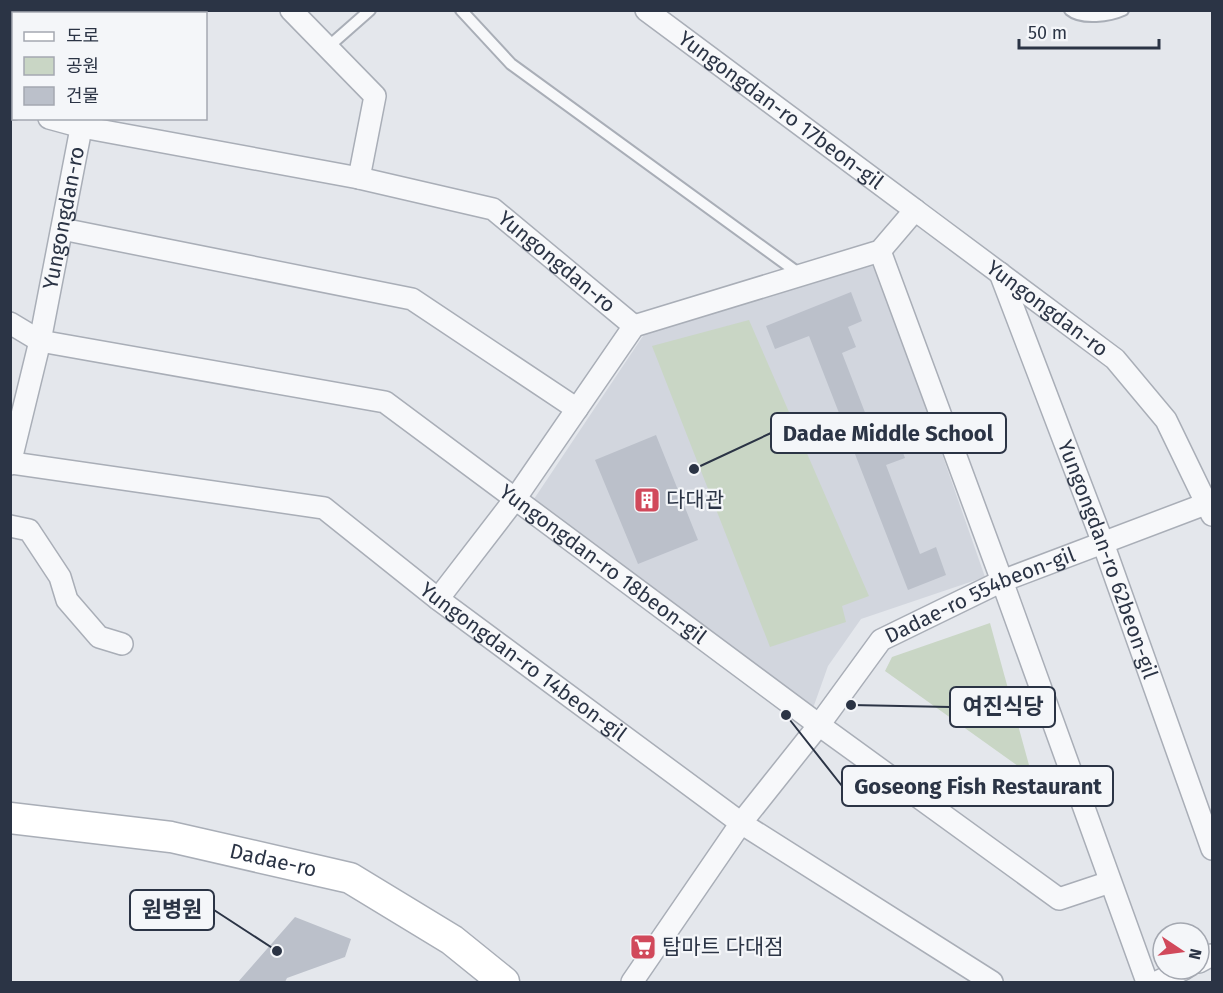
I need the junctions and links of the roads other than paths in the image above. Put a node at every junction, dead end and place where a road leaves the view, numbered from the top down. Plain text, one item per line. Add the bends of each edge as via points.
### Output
1 (291, 10) edge
2 (370, 10) edge
3 (461, 10) edge
4 (646, 10) edge
5 (1070, 10) edge
6 (1124, 10) edge
7 (328, 47) junction
8 (62, 120) edge
9 (82, 123) edge
10 (359, 178) junction
11 (915, 210) junction
12 (62, 229) junction
13 (880, 251) junction
14 (1000, 272) junction
15 (802, 275) junction
16 (10, 323) edge
17 (634, 326) junction
18 (40, 341) junction
19 (577, 409) junction
20 (11, 464) edge
21 (515, 499) junction
22 (1210, 509) edge
23 (10, 526) edge
24 (1103, 543) junction
25 (1002, 581) junction
26 (438, 599) junction
27 (122, 644) dead end
28 (819, 725) junction
29 (10, 818) edge
30 (741, 823) junction
31 (1212, 849) edge
32 (1110, 882) junction
33 (504, 982) edge
34 (633, 982) edge
35 (992, 982) edge
36 (1147, 982) edge

1 - 7 street
2 - 7 lane
3 - 15 lane via 511,64
4 - 11 street, Yungongdan-ro 17beon-gil
5 - 6 lane via 1076,15
7 - 10 street via 375,96
8 - 9 street
9 - 10 street, Yungongdan-ro
9 - 12 street, Yungongdan-ro
10 - 17 street, Yungongdan-ro via 493,209
11 - 13 street
11 - 14 street, Yungongdan-ro
12 - 18 street, Yungongdan-ro
12 - 19 street via 412,299
13 - 15 street, Yungongdan-ro
13 - 25 street
14 - 22 street, Yungongdan-ro via 1115,359 1166,420
14 - 24 street, Yungongdan-ro 62beon-gil
15 - 17 street, Yungongdan-ro
16 - 18 street
17 - 19 street
18 - 20 street, Yungongdan-ro
18 - 21 street, Yungongdan-ro 18beon-gil via 385,402
19 - 21 street
20 - 26 street, Yungongdan-ro 14beon-gil via 324,508
21 - 26 street
21 - 28 street, Yungongdan-ro 18beon-gil
22 - 24 street, Dadae-ro 554beon-gil
23 - 27 street via 29,530 60,577 67,600 99,637
24 - 25 street, Dadae-ro 554beon-gil
24 - 31 street, Yungongdan-ro 62beon-gil
25 - 28 street, Dadae-ro 554beon-gil via 881,640
25 - 32 street
26 - 30 street, Yungongdan-ro 14beon-gil
28 - 30 street, Dadae-ro 554beon-gil
28 - 32 street, Yungongdan-ro 18beon-gil via 1059,899
29 - 33 main road, Dadae-ro via 171,837 350,878 452,940
30 - 34 street, Dadae-ro 554beon-gil
30 - 35 street, Yungongdan-ro 14beon-gil
32 - 36 street

